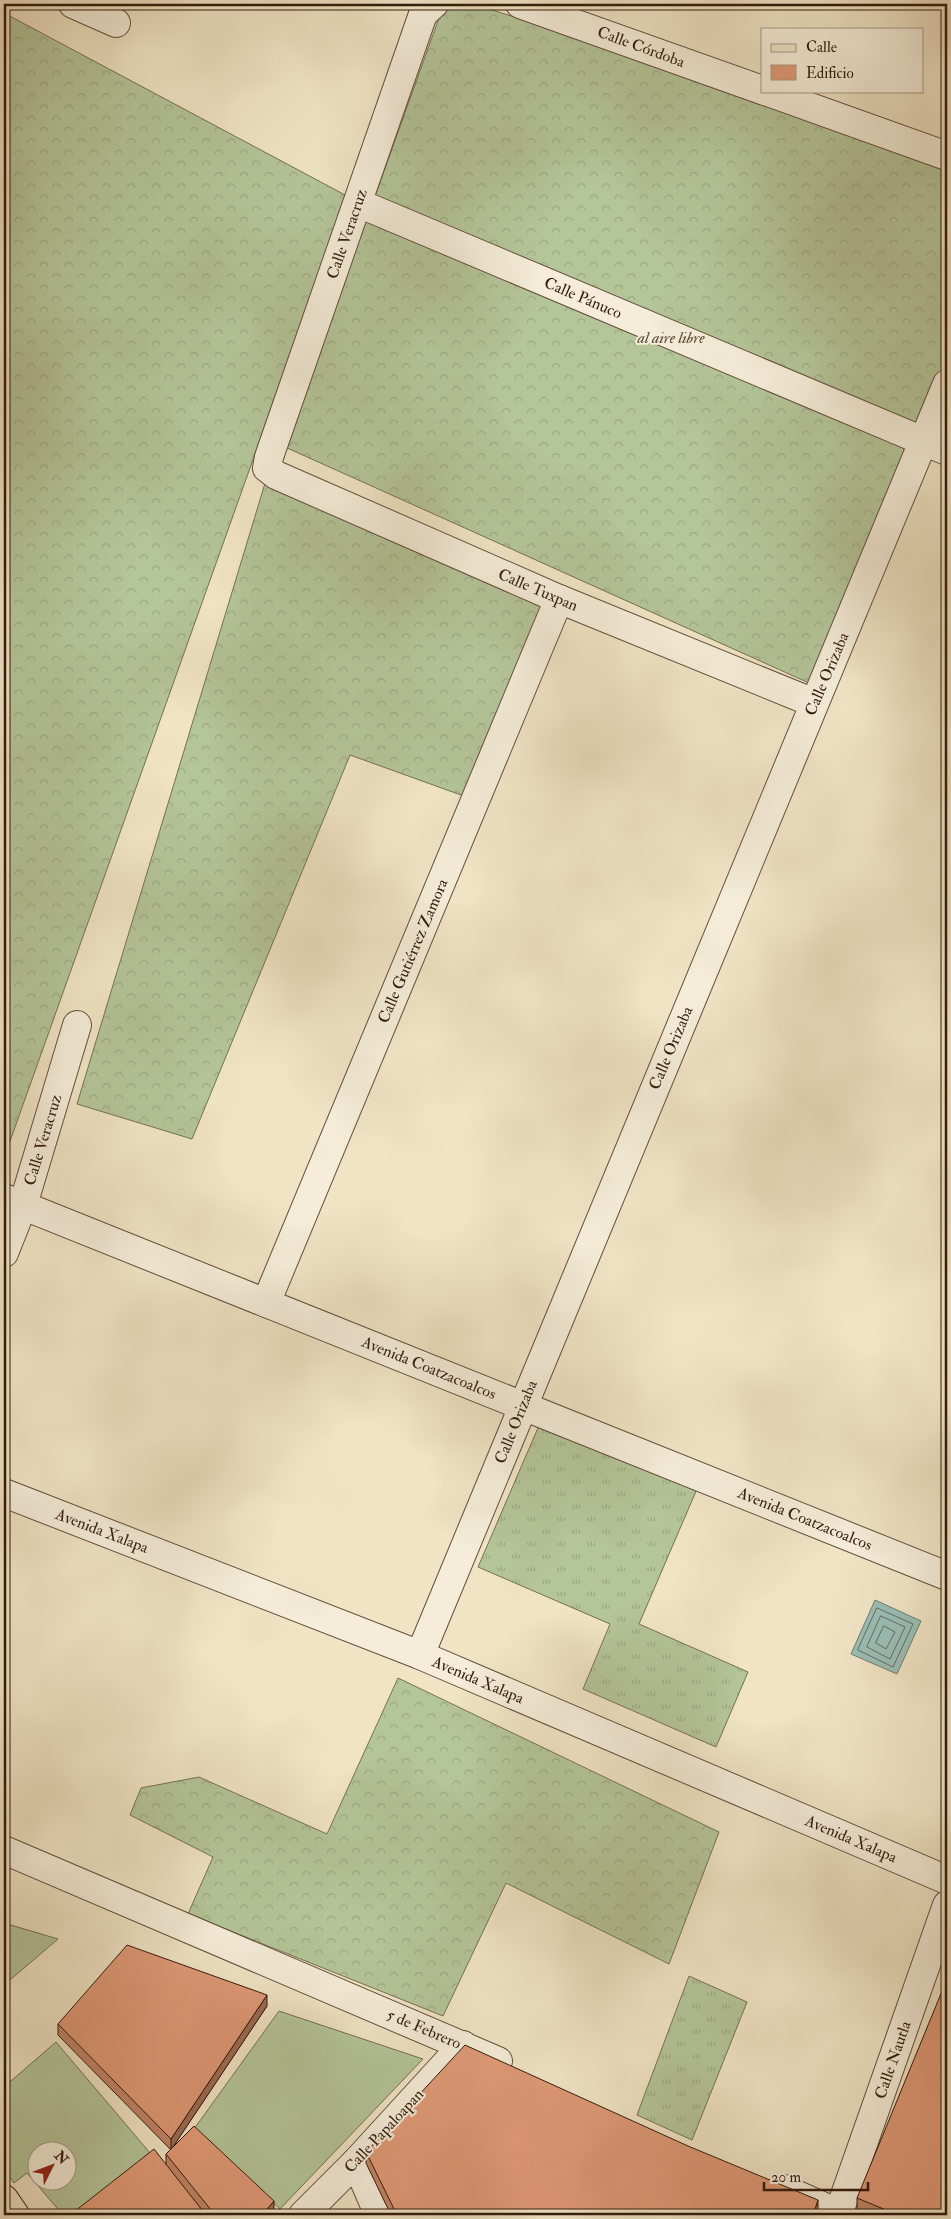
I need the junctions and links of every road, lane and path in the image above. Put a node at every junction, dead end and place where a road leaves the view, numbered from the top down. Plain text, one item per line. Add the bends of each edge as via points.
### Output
1 (74, 4) edge
2 (434, 4) edge
3 (520, 4) edge
4 (116, 23) dead end
5 (761, 90) edge
6 (767, 92) edge
7 (947, 156) edge
8 (358, 203) junction
9 (947, 384) edge
10 (936, 446) edge
11 (267, 468) joint
12 (559, 599) junction
13 (814, 703) junction
14 (77, 1025) dead end
15 (13, 1201) edge
16 (4, 1253) edge
17 (266, 1303) junction
18 (523, 1406) junction
19 (4, 1493) edge
20 (947, 1576) edge
21 (420, 1655) junction
22 (4, 1850) edge
23 (947, 1880) edge
24 (947, 1905) edge
25 (463, 2045) junction
26 (516, 2070) edge
27 (356, 2162) junction
28 (758, 2178) edge
29 (4, 2199) edge
30 (15, 2215) edge
31 (303, 2215) edge
32 (379, 2215) edge
33 (839, 2215) edge

1 - 4 street
2 - 8 street, Calle Veracruz via 423,14
3 - 5 street, Calle Córdoba
6 - 7 street, Calle Córdoba
8 - 10 street, Calle Pánuco
8 - 11 street, Calle Veracruz via 268,457
9 - 10 street, Calle Orizaba
10 - 13 street, Calle Orizaba
11 - 12 street, Calle Tuxpan via 276,476
12 - 13 street, Calle Tuxpan
12 - 17 street, Calle Gutiérrez Zamora
13 - 18 street, Calle Orizaba
14 - 15 street, Calle Veracruz
15 - 16 street, Calle Veracruz
15 - 17 street, Avenida Coatzacoalcos
17 - 18 street, Avenida Coatzacoalcos
18 - 20 street, Avenida Coatzacoalcos
18 - 21 street, Calle Orizaba
19 - 21 street, Avenida Xalapa
21 - 23 street, Avenida Xalapa
22 - 25 street, 5 de Febrero
24 - 33 street, Calle Nautla
25 - 26 street, 5 de Febrero
25 - 27 street, Calle Papaloapan
27 - 31 street, Calle Papaloapan
27 - 32 street
28 - 33 street
29 - 30 main road

